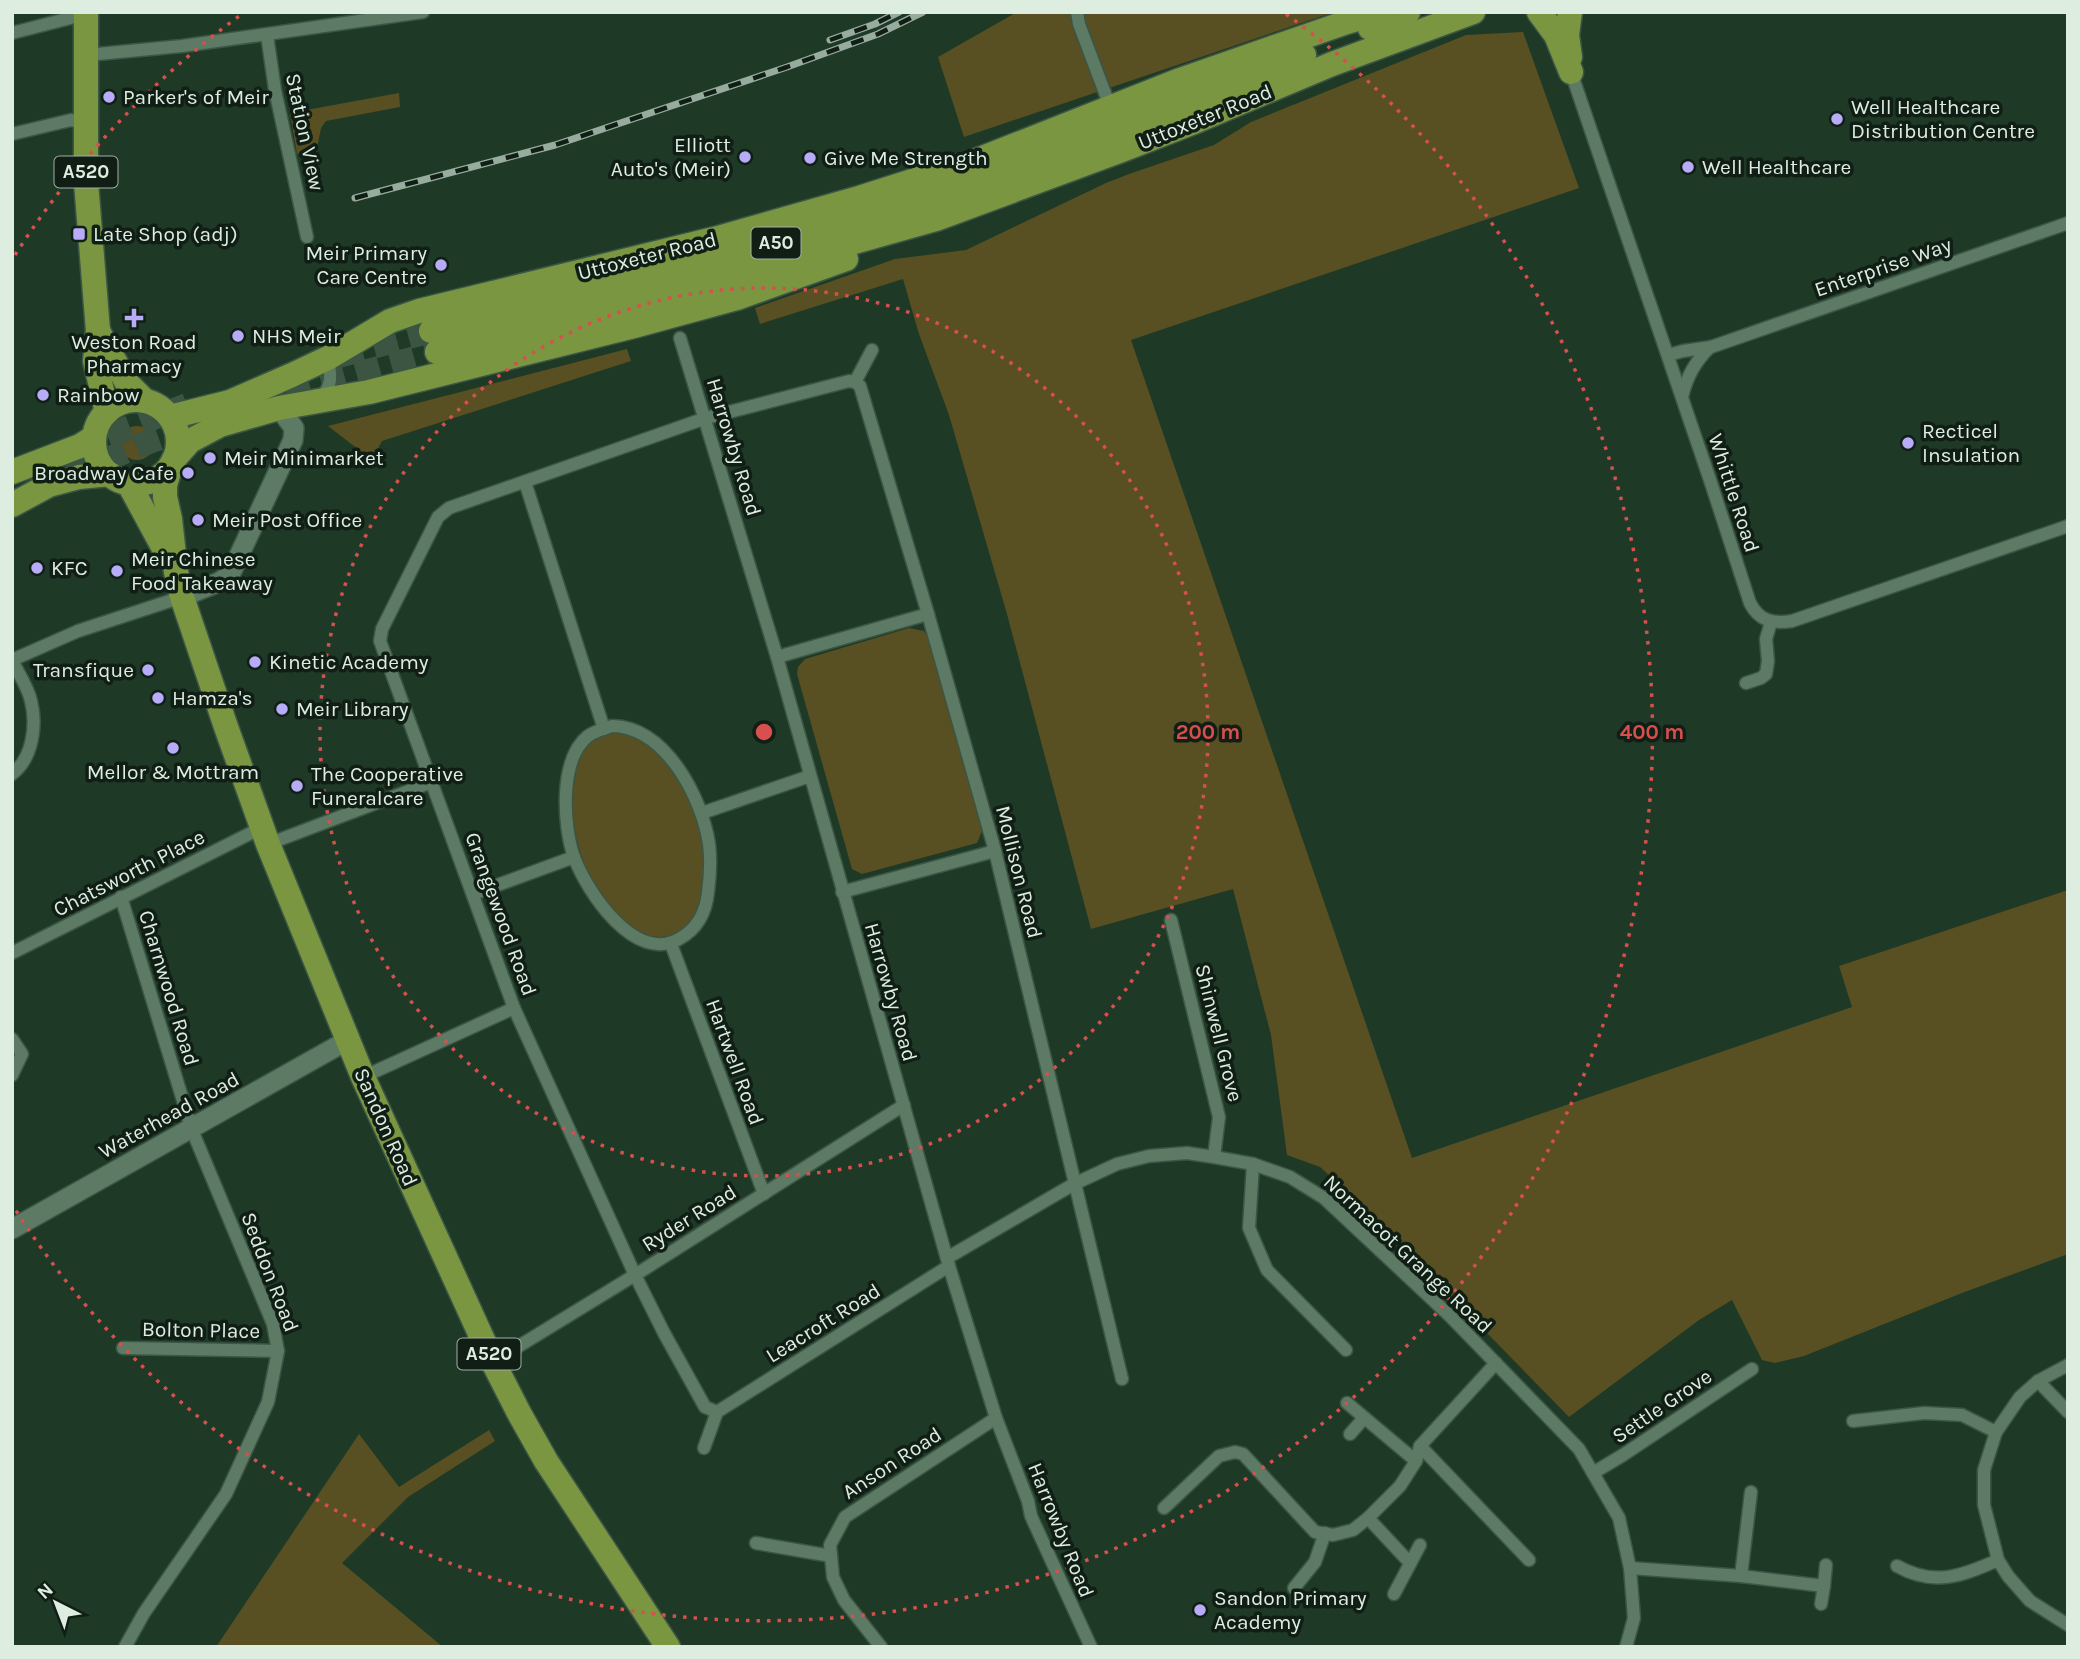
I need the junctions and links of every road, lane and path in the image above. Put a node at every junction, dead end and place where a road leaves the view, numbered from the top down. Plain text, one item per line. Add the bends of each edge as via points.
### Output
1 (423, 12) edge
2 (1077, 12) edge
3 (1383, 12) edge
4 (1408, 12) edge
5 (1473, 12) edge
6 (1539, 12) edge
7 (1570, 12) edge
8 (86, 13) edge
9 (12, 33) edge
10 (267, 35) junction
11 (87, 55) junction
12 (1571, 72) junction
13 (1120, 105) junction
14 (87, 123) junction
15 (12, 134) edge
16 (936, 219) junction
17 (2068, 223) edge
18 (307, 237) dead end
19 (98, 331) junction
20 (680, 338) dead end
21 (1711, 346) junction
22 (872, 350) dead end
23 (1668, 355) junction
24 (328, 358) junction
25 (855, 382) junction
26 (1682, 398) junction
27 (320, 399) junction
28 (145, 401) junction
29 (279, 408) junction
30 (107, 412) junction
31 (170, 417) junction
32 (706, 418) junction
33 (94, 437) junction
34 (173, 462) junction
35 (12, 472) edge
36 (120, 479) junction
37 (525, 482) junction
38 (12, 505) edge
39 (2068, 526) edge
40 (176, 572) junction
41 (182, 597) junction
42 (928, 614) junction
43 (1771, 622) junction
44 (777, 657) junction
45 (1745, 682) dead end
46 (604, 729) junction
47 (12, 774) edge
48 (810, 776) junction
49 (432, 782) junction
50 (702, 813) junction
51 (266, 836) junction
52 (995, 851) junction
53 (574, 856) junction
54 (842, 892) junction
55 (473, 894) junction
56 (121, 897) junction
57 (1171, 920) dead end
58 (671, 944) junction
59 (12, 953) edge
60 (514, 1008) junction
61 (12, 1039) edge
62 (348, 1040) junction
63 (12, 1075) edge
64 (363, 1077) junction
65 (904, 1105) junction
66 (192, 1129) junction
67 (1214, 1157) junction
68 (1253, 1164) junction
69 (1074, 1184) junction
70 (764, 1194) junction
71 (12, 1229) edge
72 (948, 1262) junction
73 (635, 1275) junction
74 (123, 1348) dead end
75 (1346, 1350) dead end
76 (278, 1351) junction
77 (493, 1362) junction
78 (1496, 1363) junction
79 (2068, 1365) edge
80 (1752, 1370) dead end
81 (1122, 1379) dead end
82 (2038, 1381) junction
83 (1347, 1403) dead end
84 (717, 1412) junction
85 (2068, 1412) edge
86 (996, 1418) junction
87 (1364, 1418) junction
88 (1853, 1421) dead end
89 (1996, 1432) junction
90 (1350, 1434) dead end
91 (1420, 1446) junction
92 (704, 1448) dead end
93 (1416, 1461) junction
94 (1593, 1473) junction
95 (1751, 1492) dead end
96 (1164, 1508) dead end
97 (1368, 1518) junction
98 (1325, 1534) junction
99 (756, 1543) dead end
100 (1420, 1545) dead end
101 (831, 1556) junction
102 (1529, 1560) dead end
103 (1998, 1560) junction
104 (1410, 1563) junction
105 (1826, 1565) dead end
106 (1897, 1566) dead end
107 (1630, 1568) junction
108 (1741, 1576) junction
109 (1824, 1586) junction
110 (1294, 1588) dead end
111 (1394, 1594) dead end
112 (1821, 1604) dead end
113 (2068, 1625) edge
114 (125, 1647) edge
115 (668, 1647) edge
116 (881, 1647) edge
117 (1091, 1647) edge
118 (1626, 1647) edge

1 - 10 street
2 - 13 street
3 - 13 highway, Uttoxeter Road
4 - 16 highway, A50 via 935,198 434,341 673,293
5 - 16 highway, Uttoxeter Road / A50
6 - 12 highway via 1556,35
7 - 12 highway
8 - 9 street
8 - 11 highway, A520
10 - 11 street
10 - 18 street, Station View
11 - 14 highway, A520
12 - 23 street, Whittle Road
13 - 24 highway, Uttoxeter Road via 975,161 804,215 419,311 379,327
14 - 15 street via 71,120
14 - 19 highway, A520 via 86,182
16 - 27 highway via 823,268 737,298 369,392
17 - 21 street, Enterprise Way
19 - 28 highway, A520 via 127,383
19 - 30 highway, A520 via 95,361
20 - 32 street, Harrowby Road
21 - 23 street, Enterprise Way
21 - 26 street via 1687,379
22 - 25 street
23 - 26 street, Whittle Road
24 - 27 street via 332,380
24 - 31 highway, Uttoxeter Road via 229,401
25 - 32 street
25 - 42 street, Mollison Road via 860,386
26 - 43 street, Whittle Road via 1750,603 1759,616
27 - 29 highway
28 - 30 highway via 121,403
28 - 31 highway
29 - 34 highway via 220,425 190,441
29 - 41 street via 294,428 293,440 230,575
30 - 33 highway
31 - 34 highway via 178,439
32 - 37 street, Grangewood Road
32 - 44 street, Harrowby Road
33 - 35 highway
33 - 36 highway via 101,464
34 - 36 highway via 148,482
34 - 40 highway, Sandon Road / A520 via 164,485
36 - 38 highway via 79,477 49,485
36 - 40 highway, Sandon Road / A520
37 - 46 street
37 - 49 street, Grangewood Road via 449,508 438,517 382,629 380,641
39 - 43 street via 1792,621
40 - 41 highway, Sandon Road / A520
41 - 47 street via 78,631 12,660 31,698 33,730 24,760
41 - 51 highway, Sandon Road / A520
42 - 44 street
42 - 52 street, Mollison Road
43 - 45 street via 1766,674
44 - 48 street, Harrowby Road
46 - 50 street via 625,726 655,742 681,772
46 - 53 street via 588,736 575,750 570,765 566,818
48 - 50 street
48 - 54 street, Harrowby Road
49 - 51 street, Chatsworth Place
49 - 55 street, Grangewood Road
50 - 58 street via 710,846 706,906 689,933
51 - 56 street, Chatsworth Place
51 - 62 highway, Sandon Road / A520
52 - 54 street
52 - 69 street, Mollison Road
53 - 55 street
53 - 58 street via 592,891 619,924 644,942
54 - 65 street, Harrowby Road
55 - 60 street, Grangewood Road
56 - 59 street, Chatsworth Place
56 - 66 street, Charnwood Road
57 - 67 street, Shinwell Grove via 1220,1117
58 - 70 street, Hartwell Road
60 - 64 street
60 - 73 street, Grangewood Road
61 - 63 street via 22,1054
62 - 64 highway, Sandon Road / A520
62 - 66 street, Waterhead Road
64 - 77 highway, Sandon Road / A520
65 - 70 street, Ryder Road
65 - 72 street, Harrowby Road
66 - 71 street, Waterhead Road
66 - 76 street, Seddon Road via 273,1324
67 - 68 street, Normacot Grange Road
67 - 69 street, Normacot Grange Road via 1187,1153 1149,1156 1117,1164
68 - 75 street via 1249,1228 1267,1270
68 - 78 street, Normacot Grange Road via 1290,1177 1324,1198
69 - 72 street, Normacot Grange Road
69 - 81 street, Mollison Road
70 - 73 street, Ryder Road
72 - 84 street, Leacroft Road
72 - 86 street, Harrowby Road
73 - 77 street, Ryder Road
73 - 84 street via 705,1407
74 - 76 street, Bolton Place
76 - 114 street, Seddon Road via 268,1402 226,1494
77 - 115 highway, Sandon Road / A520 via 546,1461
78 - 91 street
78 - 94 street, Normacot Grange Road via 1579,1449
79 - 82 street
80 - 94 street, Settle Grove
82 - 85 street
82 - 89 street via 2020,1397
83 - 87 street
84 - 92 street
86 - 101 street, Anson Road via 845,1517 830,1545
86 - 117 street, Harrowby Road via 1031,1516
87 - 90 street
87 - 93 street
88 - 89 street via 1924,1413 1962,1415
89 - 103 street via 1984,1470 1984,1505
91 - 93 street
91 - 102 street
93 - 97 street via 1400,1486
94 - 107 street, Normacot Grange Road via 1619,1518
95 - 108 street
96 - 98 street via 1219,1456 1235,1452 1243,1454 1315,1532
97 - 98 street via 1353,1530
97 - 104 street
98 - 110 street via 1314,1562
99 - 101 street
100 - 104 street
101 - 116 street via 833,1577 844,1600
103 - 106 street via 1963,1575 1932,1577
103 - 113 street via 2030,1601
104 - 111 street
105 - 109 street
107 - 108 street
107 - 118 street, Normacot Grange Road via 1634,1618
108 - 109 street
109 - 112 street

